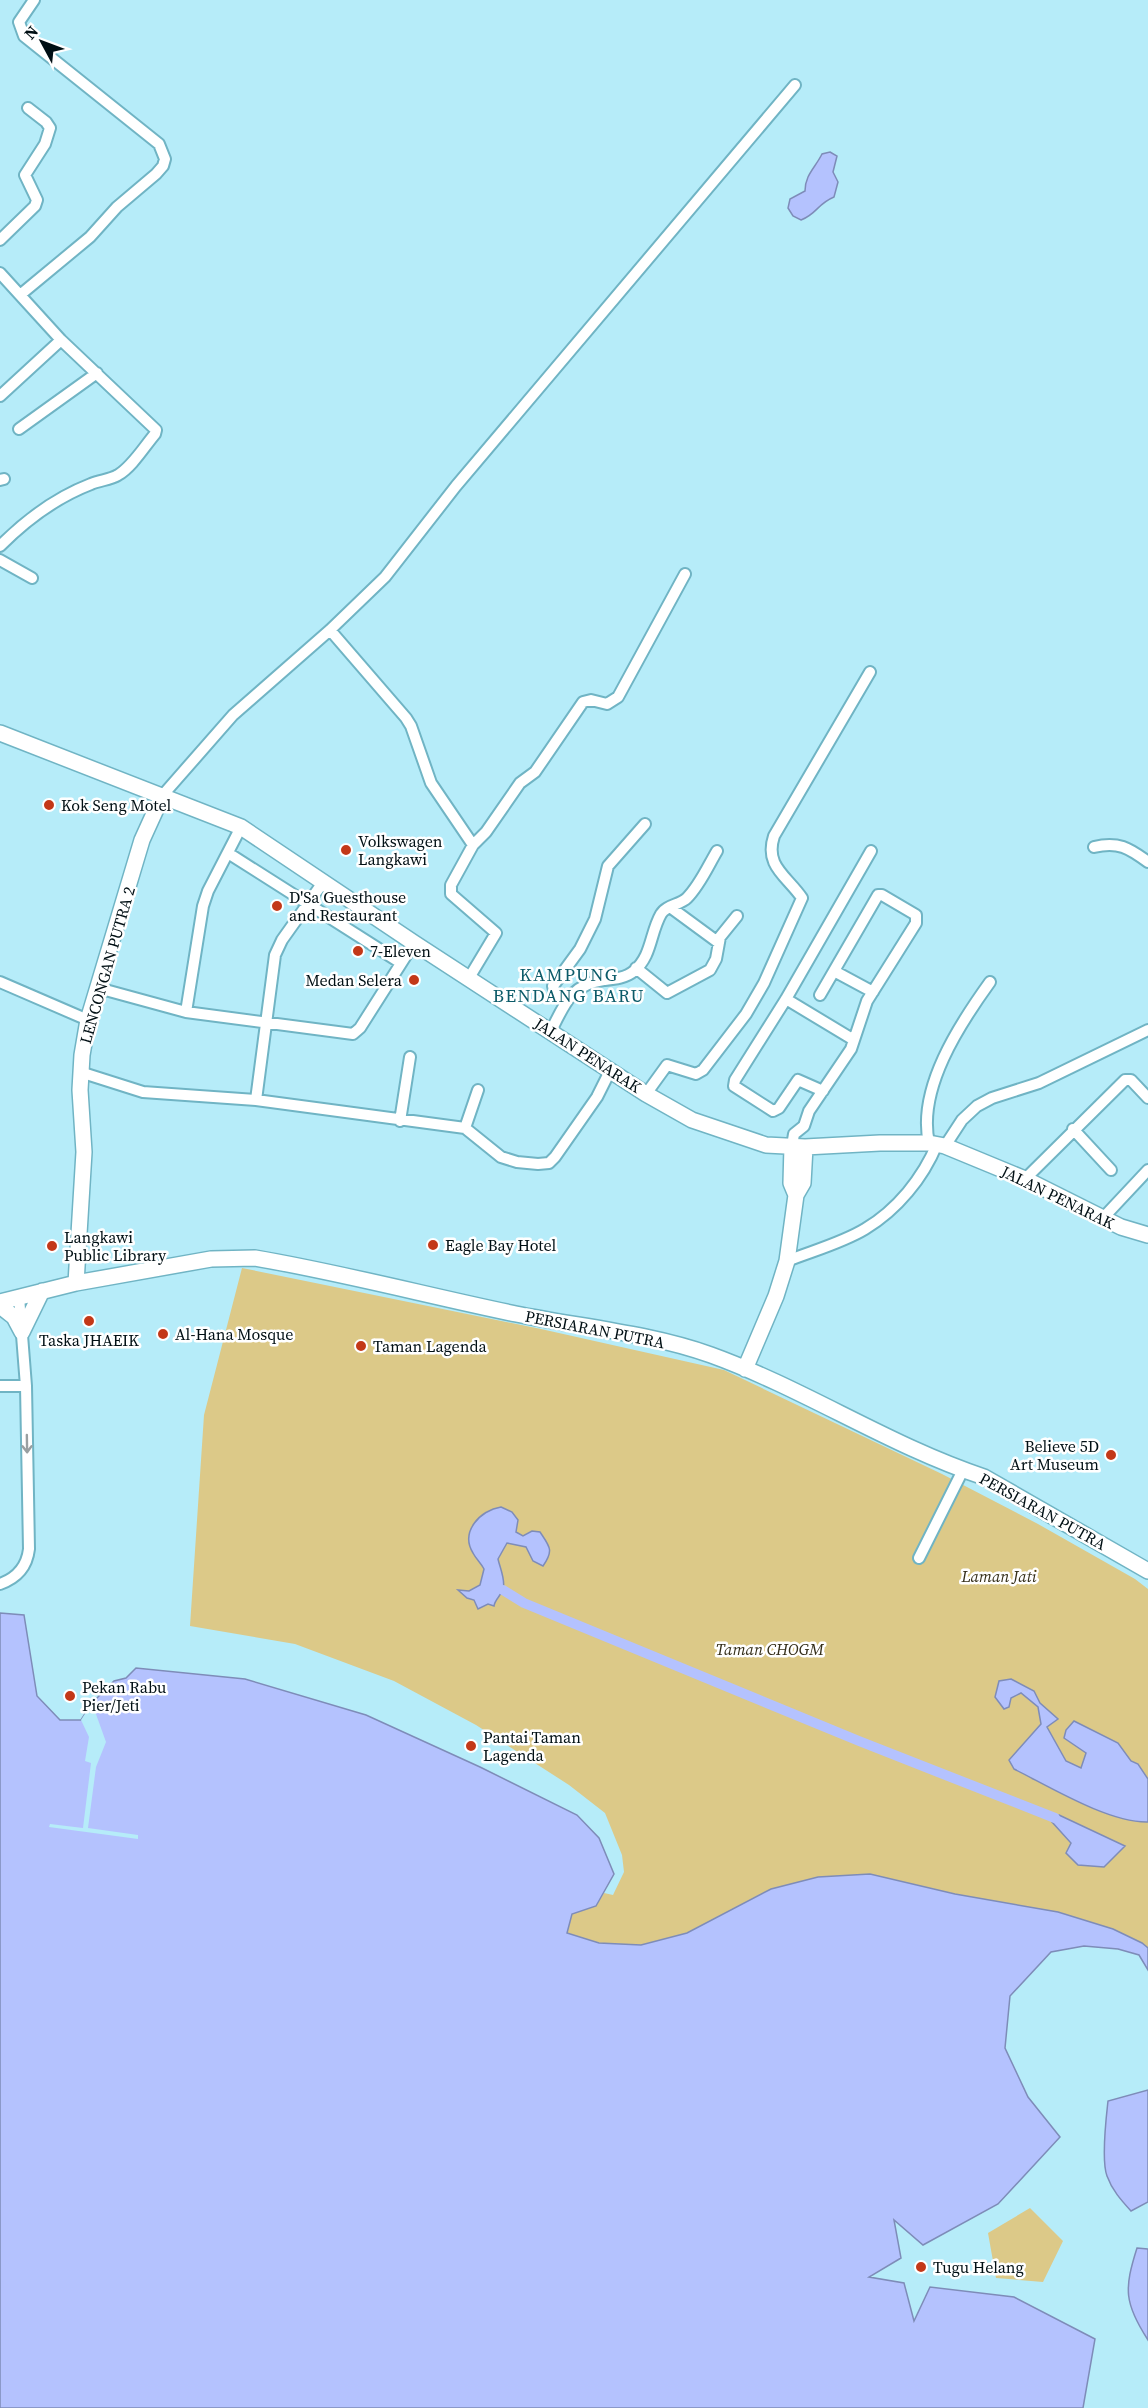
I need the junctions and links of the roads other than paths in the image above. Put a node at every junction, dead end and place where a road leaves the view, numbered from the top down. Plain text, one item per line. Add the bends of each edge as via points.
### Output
1 (34, 0) edge
2 (795, 85) dead end
3 (28, 108) dead end
4 (0, 240) edge
5 (0, 273) edge
6 (20, 295) junction
7 (62, 340) junction
8 (97, 373) junction
9 (0, 396) edge
10 (19, 429) dead end
11 (0, 546) edge
12 (0, 560) edge
13 (685, 574) dead end
14 (32, 578) dead end
15 (330, 630) junction
16 (870, 672) dead end
17 (0, 733) edge
18 (162, 796) junction
19 (645, 824) dead end
20 (241, 827) junction
21 (473, 845) junction
22 (1094, 847) dead end
23 (717, 851) dead end
24 (871, 851) dead end
25 (228, 853) junction
26 (1148, 862) edge
27 (324, 881) junction
28 (309, 904) junction
29 (670, 907) junction
30 (737, 916) dead end
31 (414, 943) junction
32 (719, 943) junction
33 (401, 963) junction
34 (636, 968) junction
35 (834, 971) junction
36 (469, 978) junction
37 (0, 982) edge
38 (990, 982) dead end
39 (98, 988) junction
40 (873, 992) junction
41 (820, 995) dead end
42 (786, 999) junction
43 (566, 1002) junction
44 (186, 1012) junction
45 (88, 1020) junction
46 (266, 1022) junction
47 (551, 1030) junction
48 (1148, 1030) edge
49 (854, 1040) junction
50 (410, 1057) dead end
51 (611, 1070) junction
52 (80, 1072) junction
53 (478, 1090) dead end
54 (823, 1091) junction
55 (646, 1094) junction
56 (1148, 1098) edge
57 (256, 1100) junction
58 (399, 1121) junction
59 (465, 1128) junction
60 (1073, 1129) junction
61 (937, 1144) junction
62 (766, 1145) junction
63 (830, 1146) junction
64 (798, 1147) junction
65 (1111, 1170) dead end
66 (1148, 1170) edge
67 (797, 1174) junction
68 (1025, 1179) junction
69 (1103, 1218) junction
70 (1148, 1235) edge
71 (787, 1261) junction
72 (76, 1283) junction
73 (42, 1291) junction
74 (19, 1297) junction
75 (0, 1304) edge
76 (22, 1332) junction
77 (745, 1369) junction
78 (0, 1386) edge
79 (26, 1386) junction
80 (963, 1470) junction
81 (919, 1558) dead end
82 (1148, 1571) edge
83 (0, 1584) edge

1 - 6 street via 19,22 24,36 159,144 165,159 156,174 117,207 90,237
2 - 15 street via 456,486 385,576
3 - 4 street via 50,128 45,144 25,175 37,200
5 - 6 street
6 - 7 street
7 - 8 street
7 - 9 street
8 - 10 street
8 - 11 street via 153,425 155,434 116,477 67,495 26,522
12 - 14 street
13 - 21 street via 618,698 607,704 583,702 535,772 520,783
15 - 18 street via 233,715
15 - 21 street via 406,718 431,783
16 - 55 street via 774,836 771,858 802,898 764,983 704,1070 696,1074 667,1065
17 - 18 main road, JALAN PENARAK
18 - 20 main road, JALAN PENARAK
18 - 39 main road, LENCONGAN PUTRA 2 via 142,840
19 - 43 street via 608,866 595,919 580,949 553,986 555,994
20 - 25 street
20 - 27 main road, JALAN PENARAK
21 - 36 street via 451,885 451,894 496,933
22 - 26 street via 1110,843
23 - 29 street via 692,892
24 - 42 street
25 - 28 street
25 - 44 street via 203,906
27 - 28 street
27 - 31 main road, JALAN PENARAK
28 - 33 street
28 - 46 street via 275,955
29 - 32 street
29 - 34 street via 660,915 646,955
30 - 32 street
31 - 33 street
31 - 36 main road, JALAN PENARAK
32 - 34 street via 710,970 667,993
33 - 46 street via 353,1034
34 - 43 street via 624,976 585,984
35 - 40 street
35 - 40 street via 875,898 882,895 891,899 916,915 916,923
35 - 41 street
36 - 47 main road, JALAN PENARAK
37 - 45 street
38 - 61 street via 973,1005 933,1083 926,1126
39 - 44 street
39 - 45 main road, LENCONGAN PUTRA 2
40 - 49 street
42 - 49 street
42 - 54 street via 735,1080 735,1086 772,1110 779,1108 798,1080
43 - 47 street
44 - 46 street
45 - 52 main road, LENCONGAN PUTRA 2
46 - 57 street
47 - 51 main road, JALAN PENARAK
48 - 61 street via 1039,1083 977,1106
49 - 54 street
50 - 58 street
51 - 55 main road, JALAN PENARAK
51 - 59 street via 597,1097 549,1163 501,1157
52 - 57 street via 143,1092
52 - 72 main road, LENCONGAN PUTRA 2 via 84,1152
53 - 59 street
54 - 64 street via 809,1111
55 - 62 main road, JALAN PENARAK via 701,1124
56 - 60 street via 1131,1080 1125,1080
57 - 58 street
58 - 59 street
60 - 65 street
60 - 68 street
61 - 63 main road, JALAN PENARAK
61 - 68 main road, JALAN PENARAK
61 - 71 street via 916,1182 880,1220
62 - 64 main road, JALAN PENARAK
62 - 67 main road
63 - 64 main road, JALAN PENARAK
63 - 67 main road
64 - 67 main road
66 - 69 street
67 - 71 main road via 791,1183 796,1195
68 - 69 main road, JALAN PENARAK
69 - 70 main road, JALAN PENARAK
71 - 77 main road
72 - 73 main road, PERSIARAN PUTRA
72 - 77 main road, PERSIARAN PUTRA via 211,1259 255,1258 673,1344
73 - 74 main road, PERSIARAN PUTRA
73 - 76 main road
74 - 75 main road, PERSIARAN PUTRA
74 - 76 street
75 - 76 main road
76 - 79 street
77 - 80 main road, PERSIARAN PUTRA
78 - 79 street
79 -> 83 street via 28,1557 19,1573
80 - 81 street
80 - 82 main road, PERSIARAN PUTRA via 984,1477

